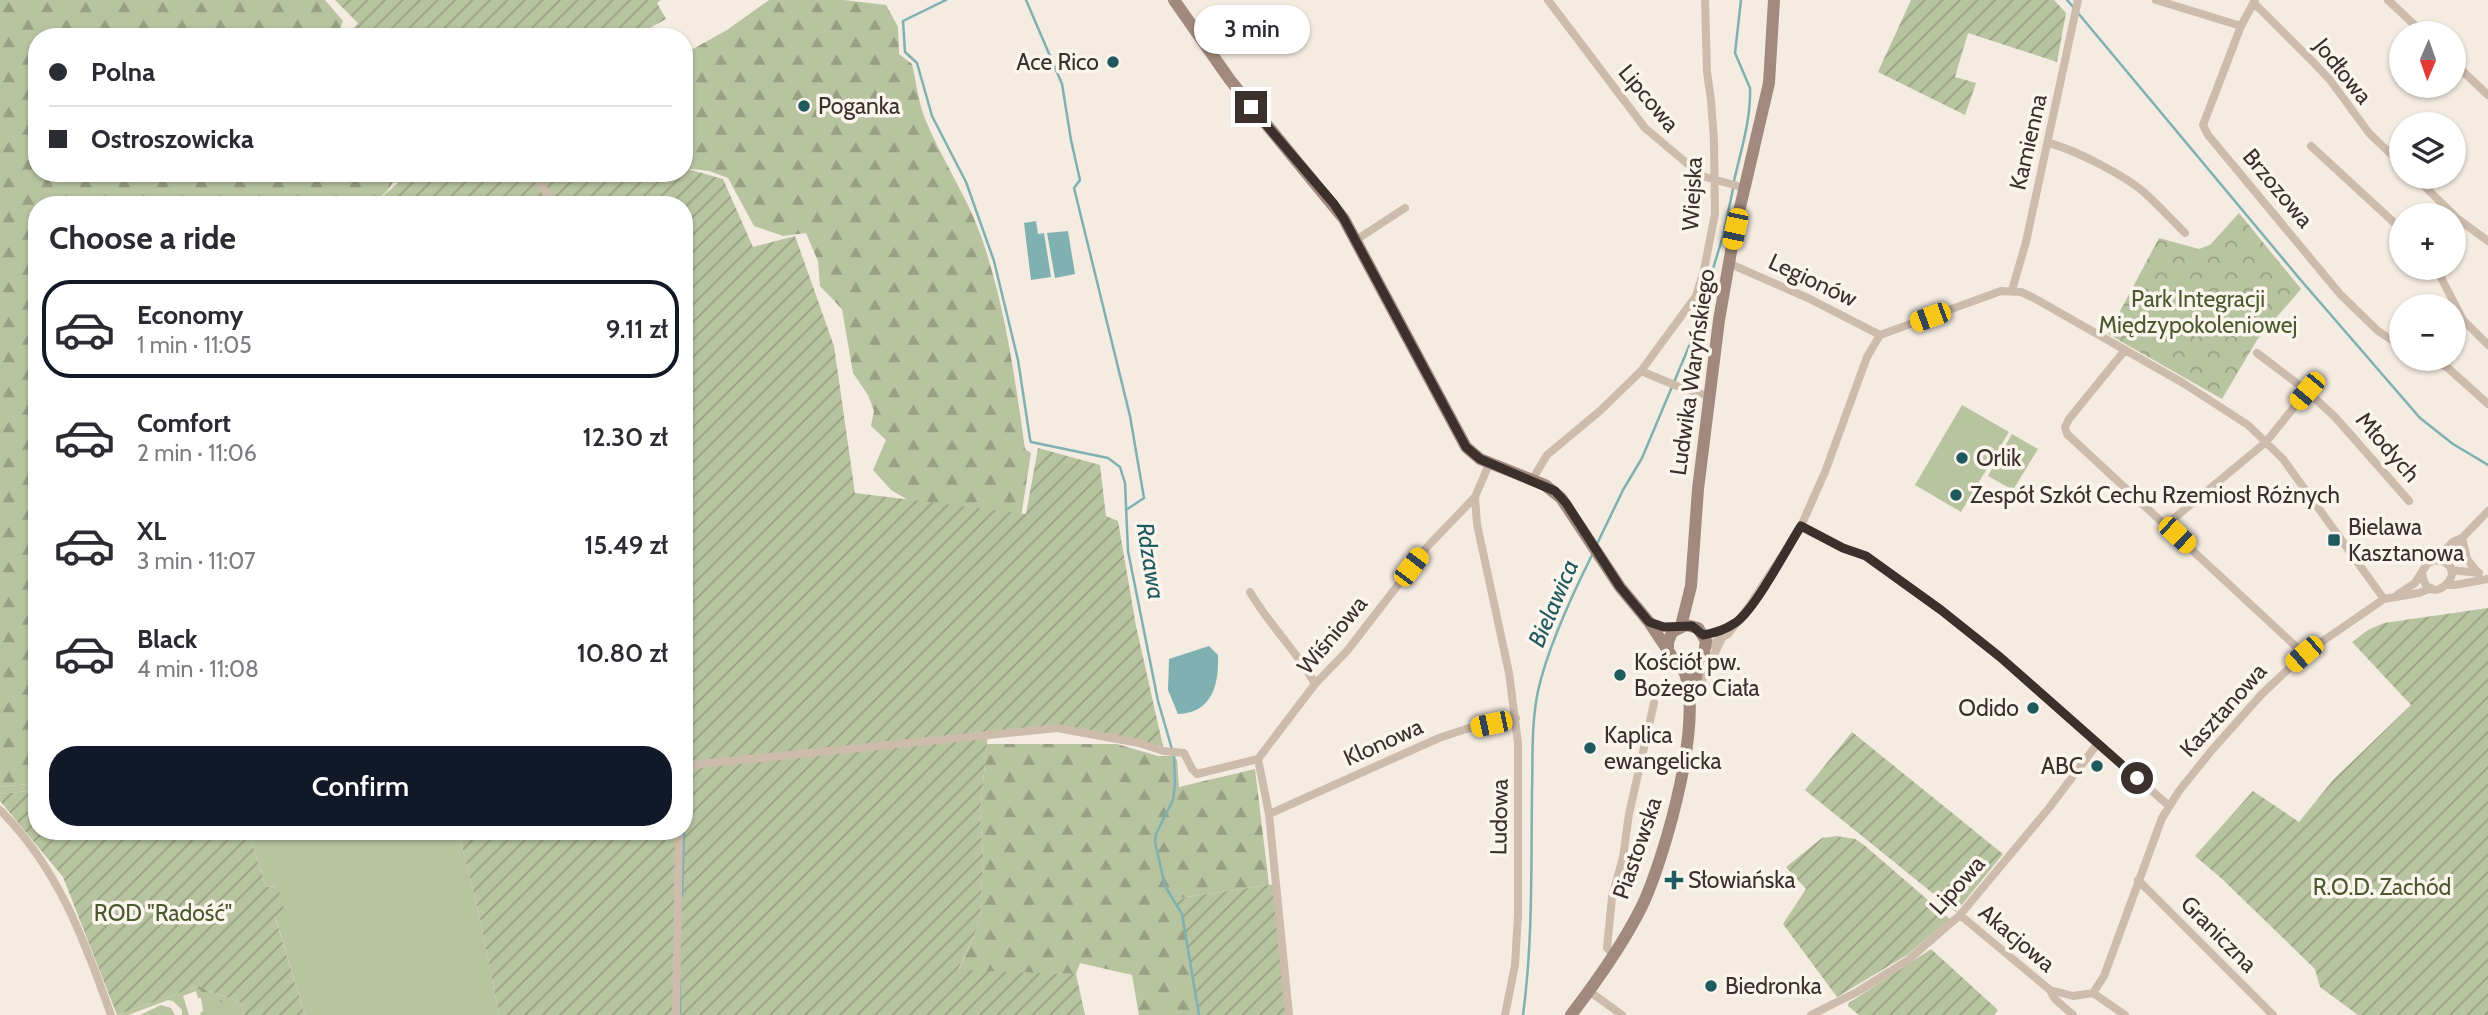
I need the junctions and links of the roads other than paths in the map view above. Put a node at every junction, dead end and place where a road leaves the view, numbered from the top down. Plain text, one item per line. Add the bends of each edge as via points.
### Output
1 (1174, 0) edge
2 (1548, 0) edge
3 (1704, 0) edge
4 (1774, 0) edge
5 (2078, 0) edge
6 (2156, 0) edge
7 (2388, 0) edge
8 (2254, 1) edge
9 (2410, 21) edge
10 (2241, 26) junction
11 (2466, 74) edge
12 (2488, 95) edge
13 (2048, 143) junction
14 (2311, 146) dead end
15 (2389, 153) edge
16 (1713, 180) junction
17 (1736, 186) junction
18 (2427, 189) edge
19 (1405, 208) dead end
20 (2389, 218) edge
21 (2185, 233) dead end
22 (1356, 240) junction
23 (2488, 241) edge
24 (1728, 263) junction
25 (2442, 280) edge
26 (2012, 290) junction
27 (1880, 335) junction
28 (2389, 338) edge
29 (2488, 345) edge
30 (2125, 350) junction
31 (2257, 353) dead end
32 (1641, 371) junction
33 (2451, 371) edge
34 (2307, 391) junction
35 (1709, 396) junction
36 (2488, 404) edge
37 (2266, 442) junction
38 (1490, 462) junction
39 (1532, 480) junction
40 (1475, 497) junction
41 (2409, 501) dead end
42 (2488, 510) edge
43 (2166, 525) junction
44 (1801, 526) junction
45 (2462, 538) junction
46 (2434, 560) junction
47 (2449, 567) junction
48 (2423, 573) junction
49 (2478, 573) junction
50 (2488, 577) edge
51 (2448, 585) junction
52 (1690, 586) junction
53 (2431, 588) junction
54 (1250, 592) dead end
55 (2396, 596) junction
56 (2384, 599) junction
57 (1649, 622) junction
58 (1737, 622) junction
59 (1679, 627) junction
60 (1700, 631) junction
61 (1721, 640) junction
62 (1668, 648) junction
63 (1706, 648) junction
64 (2304, 654) junction
65 (1698, 660) junction
66 (1678, 661) junction
67 (1315, 684) junction
68 (1694, 696) junction
69 (1654, 703) dead end
70 (1516, 718) junction
71 (1689, 718) junction
72 (2098, 743) junction
73 (1258, 759) junction
74 (693, 766) edge
75 (2169, 806) junction
76 (0, 810) edge
77 (1269, 814) junction
78 (4, 819) edge
79 (679, 840) edge
80 (2138, 880) junction
81 (1960, 915) junction
82 (1613, 955) junction
83 (2050, 990) junction
84 (1588, 991) junction
85 (2093, 993) junction
86 (1816, 1014) edge
87 (111, 1015) edge
88 (676, 1015) edge
89 (1289, 1015) edge
90 (1506, 1015) edge
91 (1571, 1015) edge
92 (1622, 1015) edge
93 (2073, 1015) edge
94 (2125, 1015) edge
95 (2273, 1015) edge

1 - 22 main road via 1230,80 1334,204
2 - 16 street, Lipcowa via 1645,128 1695,172
3 - 16 street, Wiejska
4 - 17 main road, Ludwika Waryńskiego via 1769,83
5 - 13 street, Kamienna
6 - 10 street
7 - 9 street
8 - 10 street, Brzozowa
8 - 15 street, Jodłowa via 2315,63 2369,134
10 - 28 street, Brzozowa via 2203,125 2340,294
11 - 12 street
13 - 21 street via 2129,182
13 - 26 street, Kamienna
14 - 20 street
16 - 17 street, Lipcowa
16 - 32 street, Wiejska via 1715,214 1696,296
17 - 24 main road, Ludwika Waryńskiego
18 - 23 street
19 - 22 street
22 - 38 main road via 1454,427 1472,454
24 - 27 street, Legionów
24 - 35 main road, Ludwika Waryńskiego
25 - 29 street via 2463,320
26 - 27 street
26 - 30 street
27 - 44 street via 1867,357
30 - 37 street via 2224,408
30 - 43 street via 2065,427 2067,434
31 - 34 street, Młodych
32 - 35 street
32 - 39 street, Wiejska via 1547,454
33 - 36 street
34 - 37 street
34 - 41 street, Młodych via 2335,416
35 - 52 main road, Ludwika Waryńskiego
37 - 43 street
37 - 56 street
38 - 39 main road
38 - 40 street, Wiśniowa
39 - 57 main road via 1561,498
40 - 67 street, Wiśniowa via 1427,546 1347,651
40 - 70 street, Ludowa
42 - 45 street
43 - 64 street
44 - 58 street
44 - 72 street via 1885,569 2000,657
45 - 46 street
45 - 47 street
45 - 49 street via 2467,559
46 - 47 street
46 - 48 street
47 - 49 street
47 - 51 street
48 - 53 street
48 - 55 street, Kasztanowa
49 - 50 street
50 - 51 street
51 - 53 street
52 - 59 main road, Ludwika Waryńskiego
52 - 60 main road, Ludwika Waryńskiego
53 - 55 street, Kasztanowa
54 - 67 street
55 - 56 street, Kasztanowa
56 - 64 street, Kasztanowa
57 - 59 main road
57 - 62 main road
58 - 60 street via 1719,632
58 - 61 street
59 - 60 main road
59 - 62 main road via 1669,637
60 - 63 main road
61 - 63 street
61 - 68 street, Piastowska
62 - 66 main road
63 - 65 main road
64 - 75 street, Kasztanowa via 2231,727
65 - 66 main road
65 - 68 main road, Piastowska
66 - 71 main road, Piastowska via 1687,679
67 - 73 street, Wiśniowa
68 - 71 main road, Piastowska
69 - 82 street via 1612,897 1607,948
70 - 77 street, Klonowa via 1439,738
70 - 90 street, Ludowa via 1518,915
71 - 82 main road, Piastowska via 1662,854 1642,907
72 - 75 street
72 - 81 street, Lipowa
73 - 74 street via 1201,774 1179,752 1057,728
73 - 77 street
75 - 80 street, Kasztanowa
76 - 78 street
77 - 89 street
78 - 87 street via 56,881
79 - 88 street
80 - 85 street, Kasztanowa via 2104,975
80 - 95 street, Graniczna
81 - 83 street, Akacjowa
81 - 86 street, Lipowa via 1907,961
82 - 84 main road, Piastowska
83 - 85 street, Akacjowa via 2073,996
83 - 93 street, Akacjowa
84 - 91 main road, Piastowska
84 - 92 street
85 - 94 street

